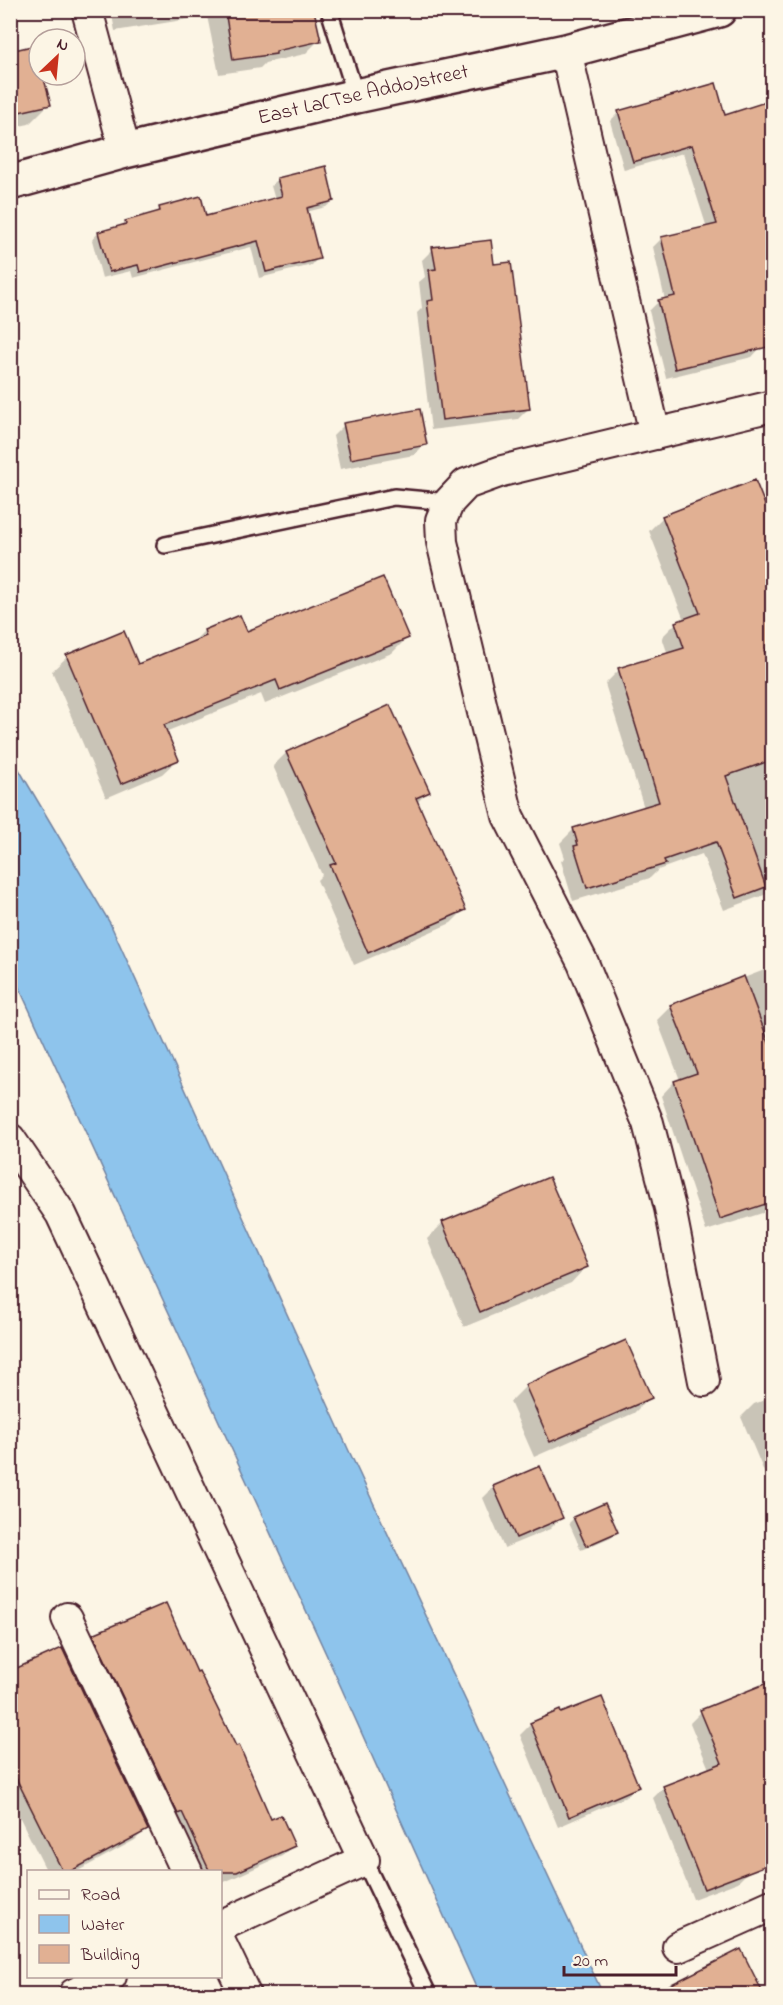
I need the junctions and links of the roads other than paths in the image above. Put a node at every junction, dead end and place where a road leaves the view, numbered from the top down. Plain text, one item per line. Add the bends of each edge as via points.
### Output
1 (87, 10) edge
2 (329, 10) edge
3 (719, 10) edge
4 (566, 51) junction
5 (356, 96) junction
6 (125, 151) junction
7 (10, 183) edge
8 (772, 406) edge
9 (655, 434) junction
10 (449, 502) junction
11 (165, 545) dead end
12 (10, 1139) edge
13 (704, 1381) dead end
14 (67, 1618) dead end
15 (364, 1860) junction
16 (186, 1870) edge
17 (772, 1905) edge
18 (222, 1925) edge
19 (222, 1946) edge
20 (678, 1947) dead end
21 (245, 1995) edge
22 (428, 1995) edge

1 - 6 street
2 - 5 lane
3 - 4 street, East La(Tse Addo)street
4 - 5 street, East La(Tse Addo)street
4 - 9 street
5 - 6 street, East La(Tse Addo)street
6 - 7 street, East La(Tse Addo)street
8 - 9 street
9 - 10 street via 502,471 466,484
10 - 11 lane via 394,497
10 - 13 street via 441,520 442,542 508,816 583,963 648,1123 670,1208
12 - 15 street via 61,1214
14 - 16 street
15 - 18 street
15 - 22 lane
17 - 20 street
19 - 21 street

